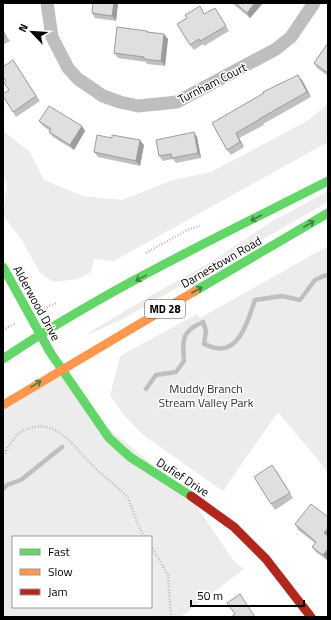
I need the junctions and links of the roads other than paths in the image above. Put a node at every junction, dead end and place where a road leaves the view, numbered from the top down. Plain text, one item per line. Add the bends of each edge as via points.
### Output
1 (47, 3) edge
2 (314, 3) edge
3 (328, 181) edge
4 (328, 213) edge
5 (3, 267) edge
6 (40, 334) junction
7 (50, 352) joint
8 (3, 359) edge
9 (62, 369) junction
10 (3, 405) edge
11 (310, 617) edge

1 - 2 street, Turnham Court via 52,37 68,68 78,79 103,96 138,106 177,102 276,49 291,37
3 -> 6 main road, Darnestown Road via 145,275
9 -> 4 main road, Darnestown Road / MD 28
5 - 6 main road, Alderwood Drive
6 - 7 main road, Alderwood Drive
6 - 8 main road, Darnestown Road
7 - 9 main road, Dufief Drive
10 -> 9 main road, Darnestown Road / MD 28
9 - 11 main road, Dufief Drive via 109,438 130,457 234,527 266,559

